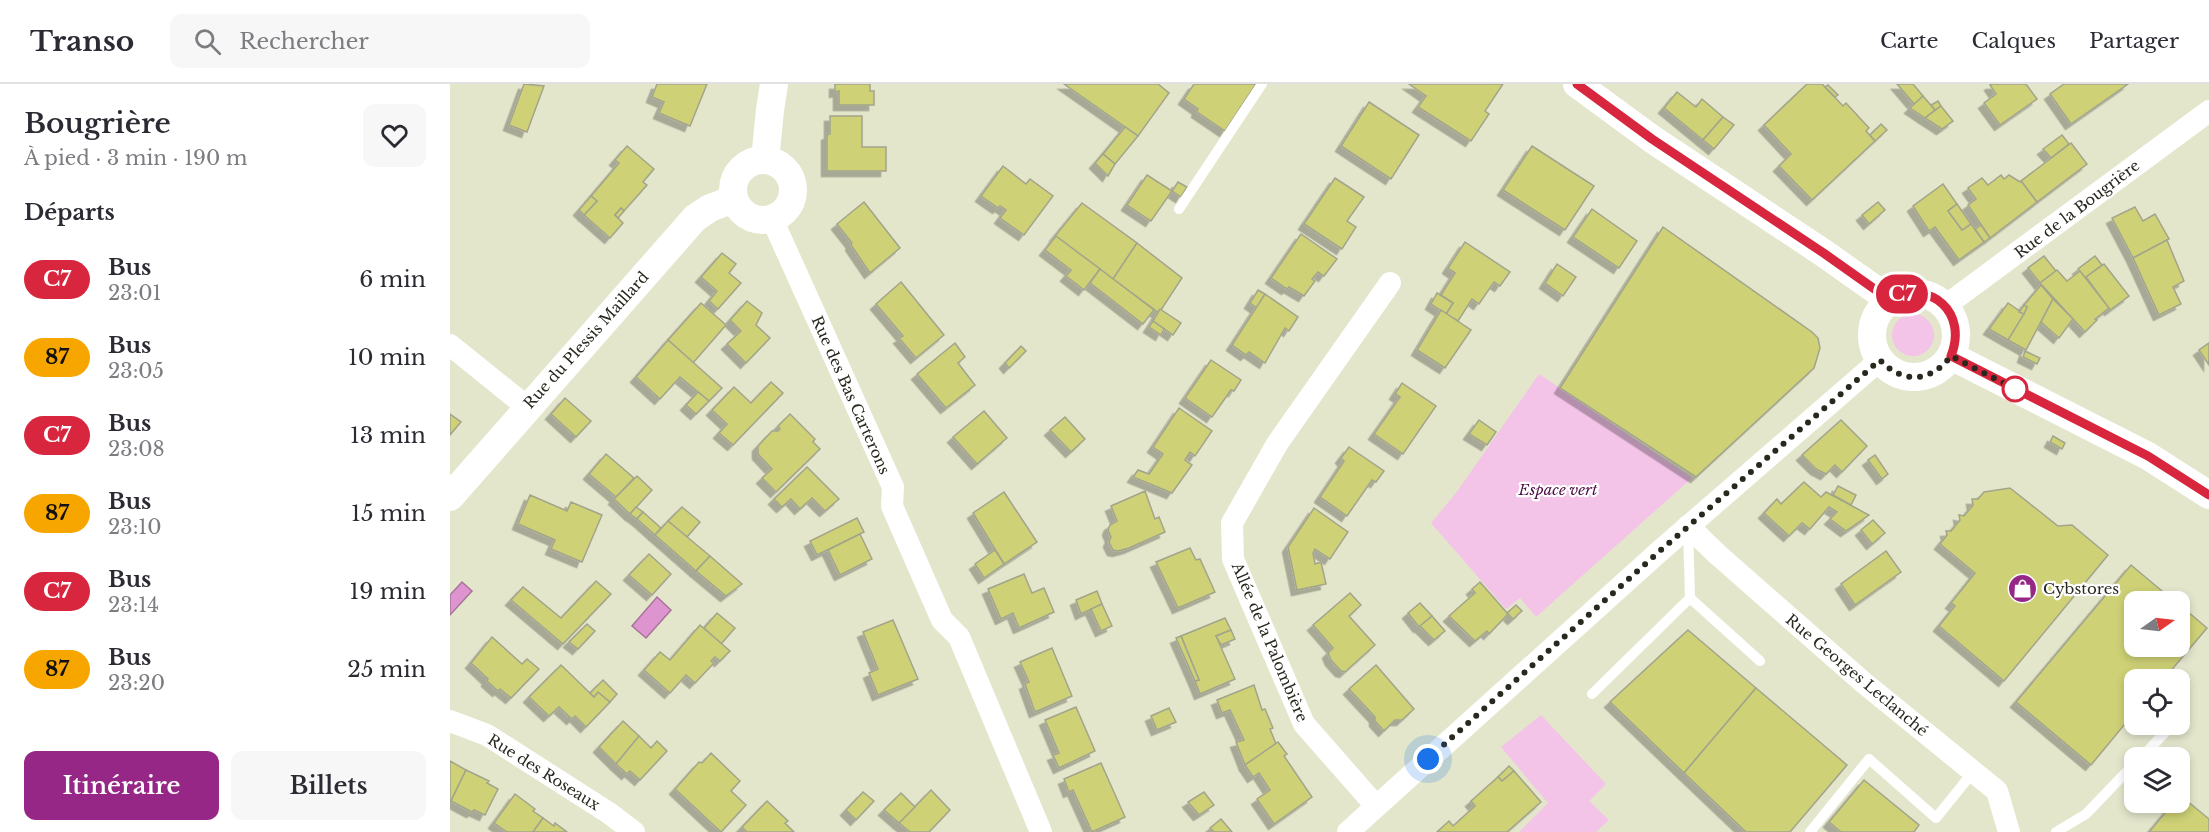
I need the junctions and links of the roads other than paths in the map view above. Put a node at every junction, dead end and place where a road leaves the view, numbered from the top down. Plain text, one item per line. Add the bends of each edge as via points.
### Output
1 (774, 84) edge
2 (1262, 84) edge
3 (1577, 84) edge
4 (2209, 111) edge
5 (765, 160) junction
6 (734, 199) junction
7 (1179, 209) dead end
8 (772, 219) junction
9 (1390, 283) dead end
10 (1890, 300) junction
11 (1945, 306) junction
12 (450, 345) edge
13 (1951, 356) junction
14 (1880, 360) junction
15 (527, 407) junction
16 (2209, 495) edge
17 (450, 497) edge
18 (1688, 526) junction
19 (1690, 598) junction
20 (1760, 661) dead end
21 (1592, 694) dead end
22 (450, 721) edge
23 (2163, 735) edge
24 (2151, 747) edge
25 (1973, 772) junction
26 (2124, 774) edge
27 (1376, 806) junction
28 (634, 832) edge
29 (1041, 832) edge
30 (1348, 832) edge
31 (1810, 832) edge
32 (2009, 832) edge
33 (2056, 832) edge

1 - 5 street
2 - 7 lane
3 - 10 street
4 - 11 street, Rue de la Bougrière
5 - 6 street via 755,161 740,172 735,180
5 - 8 street via 783,167 792,183 791,202 786,211
6 - 8 street via 748,216
6 - 15 street, Rue du Plessis Maillard via 695,218
8 - 29 street, Rue des Bas Carterons via 893,487 892,506 942,620 959,637
9 - 27 street, Allée de la Palombière via 1277,444 1232,523 1233,559 1304,724
10 - 11 street via 1900,294 1919,293 1936,298
10 - 14 street via 1880,309 1873,328 1874,348
11 - 13 street via 1956,330
12 - 15 street
13 - 14 street via 1934,373 1922,377 1899,375
13 - 16 street via 2148,456
14 - 18 street
15 - 17 street, Rue du Plessis Maillard
18 - 19 lane
18 - 25 street, Rue Georges Leclanché via 1864,683
18 - 27 street
19 - 20 lane
19 - 21 lane
22 - 28 street, Rue des Roseaux via 487,735
23 - 24 lane
25 - 31 lane via 1936,818 1869,759
25 - 32 street, Rue Georges Leclanché via 1997,791
26 - 33 lane via 2086,814
27 - 30 street

